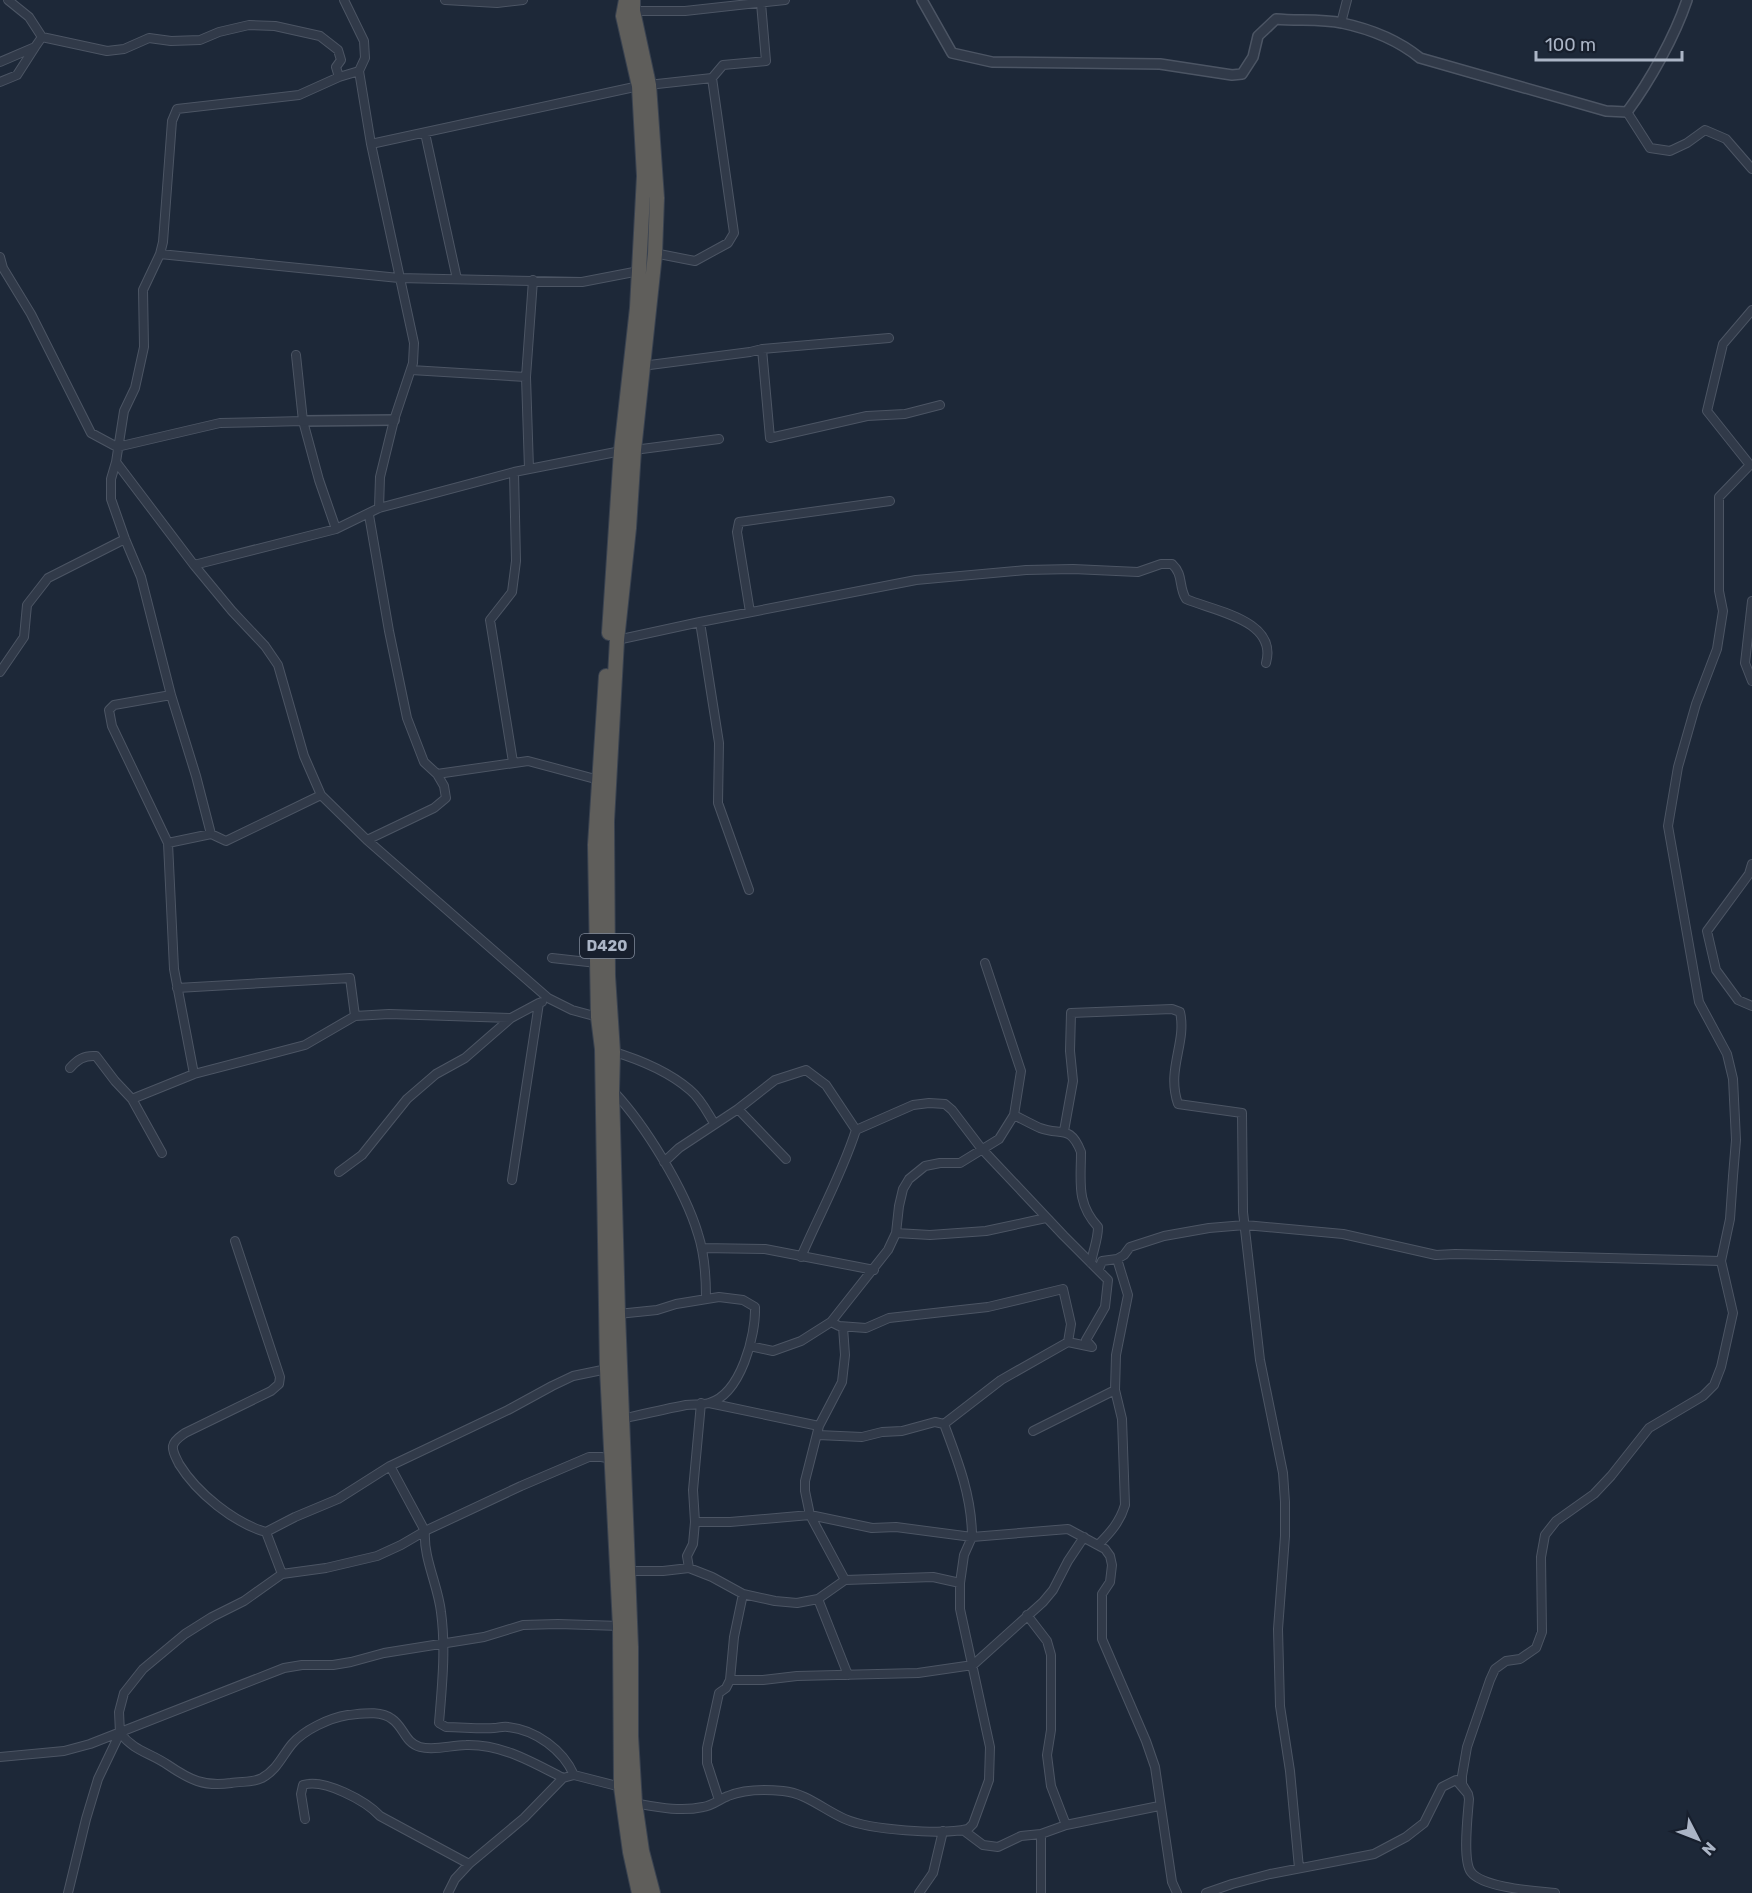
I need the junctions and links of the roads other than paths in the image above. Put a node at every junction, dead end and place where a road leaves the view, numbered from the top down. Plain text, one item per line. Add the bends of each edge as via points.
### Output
1 (8, 0) edge
2 (344, 0) edge
3 (445, 0) edge
4 (523, 0) edge
5 (785, 0) edge
6 (922, 0) edge
7 (1347, 0) edge
8 (1688, 0) edge
9 (761, 3) junction
10 (629, 7) edge
11 (1341, 23) junction
12 (42, 37) junction
13 (35, 47) junction
14 (0, 62) edge
15 (359, 71) junction
16 (339, 77) junction
17 (712, 78) junction
18 (0, 82) edge
19 (644, 85) junction
20 (1627, 112) junction
21 (425, 133) junction
22 (371, 144) junction
23 (1752, 169) edge
24 (641, 250) junction
25 (160, 254) junction
26 (655, 254) junction
27 (0, 257) edge
28 (639, 271) junction
29 (399, 278) junction
30 (457, 279) junction
31 (533, 280) junction
32 (1752, 310) edge
33 (889, 338) dead end
34 (762, 349) junction
35 (296, 355) dead end
36 (637, 367) junction
37 (411, 370) junction
38 (526, 377) junction
39 (940, 405) dead end
40 (394, 420) junction
41 (303, 421) junction
42 (718, 439) dead end
43 (117, 447) junction
44 (628, 450) junction
45 (116, 462) junction
46 (1751, 465) edge
47 (529, 469) junction
48 (514, 472) junction
49 (890, 501) dead end
50 (380, 508) junction
51 (369, 515) junction
52 (336, 529) junction
53 (125, 539) junction
54 (194, 565) junction
55 (1752, 601) edge
56 (750, 612) junction
57 (700, 622) junction
58 (613, 637) junction
59 (1266, 663) dead end
60 (0, 672) edge
61 (1752, 681) edge
62 (171, 695) junction
63 (513, 762) junction
64 (437, 774) junction
65 (599, 780) junction
66 (321, 795) junction
67 (211, 834) junction
68 (368, 840) junction
69 (168, 843) junction
70 (1752, 864) edge
71 (749, 890) dead end
72 (552, 958) dead end
73 (597, 963) junction
74 (985, 963) dead end
75 (177, 988) junction
76 (548, 998) junction
77 (539, 1003) junction
78 (1752, 1006) edge
79 (355, 1016) junction
80 (598, 1017) junction
81 (511, 1018) junction
82 (608, 1051) junction
83 (70, 1068) dead end
84 (194, 1074) junction
85 (602, 1080) junction
86 (612, 1091) junction
87 (132, 1099) junction
88 (738, 1109) junction
89 (1014, 1115) junction
90 (714, 1124) junction
91 (855, 1130) junction
92 (1064, 1131) junction
93 (981, 1148) junction
94 (162, 1153) dead end
95 (786, 1159) dead end
96 (663, 1162) junction
97 (339, 1172) dead end
98 (512, 1180) dead end
99 (1046, 1218) junction
100 (1245, 1225) junction
101 (896, 1233) junction
102 (235, 1241) dead end
103 (702, 1248) junction
104 (801, 1257) junction
105 (1117, 1259) junction
106 (1721, 1261) junction
107 (1091, 1263) junction
108 (1099, 1269) junction
109 (874, 1270) junction
110 (706, 1298) junction
111 (618, 1314) junction
112 (831, 1322) junction
113 (843, 1327) junction
114 (1068, 1342) junction
115 (750, 1346) junction
116 (607, 1369) junction
117 (1115, 1390) junction
118 (705, 1403) junction
119 (622, 1419) junction
120 (944, 1424) junction
121 (819, 1431) junction
122 (1033, 1431) dead end
123 (613, 1459) junction
124 (390, 1466) junction
125 (810, 1515) junction
126 (695, 1522) junction
127 (425, 1530) junction
128 (266, 1532) junction
129 (972, 1537) junction
130 (1084, 1538) junction
131 (1098, 1545) junction
132 (689, 1568) junction
133 (624, 1571) junction
134 (282, 1574) junction
135 (845, 1581) junction
136 (960, 1583) junction
137 (743, 1594) junction
138 (818, 1599) junction
139 (1027, 1615) junction
140 (620, 1626) junction
141 (445, 1644) junction
142 (973, 1665) junction
143 (848, 1675) junction
144 (730, 1680) junction
145 (120, 1733) junction
146 (0, 1757) edge
147 (574, 1775) junction
148 (563, 1778) junction
149 (621, 1787) junction
150 (1468, 1794) junction
151 (718, 1800) junction
152 (629, 1803) junction
153 (1160, 1806) junction
154 (305, 1819) dead end
155 (1066, 1825) junction
156 (963, 1830) junction
157 (943, 1831) junction
158 (1041, 1834) junction
159 (469, 1864) junction
160 (1299, 1868) junction
161 (68, 1893) edge
162 (448, 1893) edge
163 (639, 1893) edge
164 (653, 1893) edge
165 (920, 1893) edge
166 (1041, 1893) edge
167 (1177, 1893) edge
168 (1206, 1893) edge
169 (1555, 1893) edge

1 - 12 street via 29,17
2 - 15 street via 364,41 365,58
3 - 4 street
5 - 9 street
6 - 11 street via 952,53 992,62 1160,64 1242,74 1253,57 1258,36 1276,19
7 - 11 street
8 - 20 street via 1641,93
9 - 10 street via 685,11
9 - 17 street via 766,61 723,65
10 - 19 highway, D420
11 - 20 street via 1382,36 1420,58 1606,111
12 - 13 street
12 - 16 street via 106,51 124,49 149,38 200,40 249,25 275,26 320,36 338,50
13 - 14 street
13 - 18 street via 17,75
15 - 16 street
15 - 22 street
16 - 25 street via 299,95 177,109 172,121
17 - 19 street
17 - 26 street via 734,232 728,243 695,261
19 - 21 street
19 - 24 highway, D420
19 - 26 highway, D420 via 657,198
20 - 23 street via 1650,148 1670,151 1705,130 1726,139
21 - 22 street
21 - 30 street
22 - 29 street
24 - 26 street
24 - 28 highway, D420
25 - 29 street
25 - 43 street via 143,290 144,347
26 - 36 highway, D420
27 - 43 street via 91,433
28 - 31 street via 582,282
28 - 36 highway, D420
29 - 30 street
29 - 37 street via 414,343
30 - 31 street
31 - 38 street
32 - 46 street via 1723,344 1707,411
33 - 34 street
34 - 36 street
34 - 39 street via 770,438 867,416 904,414
35 - 41 street
36 - 44 highway, D420
37 - 38 street
37 - 40 street
38 - 47 street
40 - 41 street
40 - 50 street via 380,477
41 - 43 street via 220,423
41 - 52 street
42 - 44 street
43 - 45 street
44 - 47 street
44 - 58 highway, D420
45 - 53 street via 111,499
45 - 54 street
46 - 106 street via 1719,497 1719,591 1723,611 1717,649 1678,767 1668,826 1699,1002 1727,1054 1732,1079 1735,1149 1730,1219
47 - 48 street
48 - 50 street
48 - 63 street via 516,561 512,592 490,620
49 - 56 street via 739,522
50 - 51 street
51 - 52 street
51 - 64 street via 407,718 424,762
52 - 54 street
53 - 60 street via 48,578 27,605 24,637
53 - 62 street via 141,577
54 - 66 street via 278,665 304,756
55 - 61 street via 1745,663
56 - 57 street
56 - 59 street via 916,580 1026,570 1138,572 1172,564 1179,570 1186,599 1237,616 1263,637 1268,652
57 - 58 street
57 - 71 street via 719,743 718,803
58 - 65 highway, D420
58 - 82 highway, D420 via 607,821
62 - 67 street
62 - 69 street via 114,705 109,710 112,726
63 - 64 street
63 - 65 street via 528,761
64 - 68 street via 446,798 434,808
65 - 73 highway, D420 via 595,845
66 - 67 street via 226,841
66 - 68 street
67 - 69 street
68 - 76 street
69 - 75 street
70 - 78 street via 1749,874 1707,931 1716,970 1738,999
72 - 73 street
73 - 80 highway, D420
74 - 89 street via 1021,1071
75 - 79 street via 350,978
75 - 84 street
76 - 77 street
76 - 80 street
77 - 81 street
77 - 98 street
79 - 81 street
79 - 84 street via 305,1045
80 - 82 highway, D420
81 - 97 street via 465,1058 436,1074 407,1099 362,1155
82 - 85 highway, D420
82 - 86 highway, D420
82 - 90 street via 637,1060 690,1089
83 - 87 street via 88,1055 96,1056
84 - 87 street
85 - 86 street
85 - 116 highway, D420
86 - 96 street via 631,1111
86 - 111 highway, D420
87 - 94 street
88 - 90 street
88 - 91 street via 775,1080 806,1070 826,1085
88 - 95 street
89 - 92 street via 1042,1128
89 - 93 street via 999,1139
90 - 96 street
91 - 93 street via 913,1105 945,1104
91 - 104 street
92 - 100 street via 1073,1081 1071,1014 1172,1009 1180,1012 1183,1023 1174,1068 1178,1104 1242,1113
92 - 107 street via 1073,1137 1081,1152 1084,1206 1098,1227
93 - 99 street
93 - 101 street via 960,1162 940,1162 916,1171 903,1189
96 - 103 street via 685,1202
99 - 101 street via 986,1231
99 - 107 street
100 - 105 street via 1164,1236 1130,1246
100 - 106 street via 1343,1234 1436,1256
100 - 160 street via 1260,1360 1284,1482 1285,1536 1278,1629 1280,1706
101 - 109 street
102 - 128 street via 280,1377 279,1384 185,1433 177,1439 173,1453 197,1488 211,1500 243,1523
103 - 104 street via 765,1249
103 - 110 street
104 - 109 street
105 - 108 street via 1102,1261
105 - 117 street via 1128,1295 1116,1355
106 - 150 street via 1733,1313 1714,1385 1703,1396 1649,1428 1611,1476 1548,1529 1541,1554 1542,1632 1536,1648 1495,1669 1467,1747 1462,1784
107 - 108 street
108 - 114 street via 1108,1280 1107,1297 1086,1340 1092,1347
109 - 112 street
110 - 111 street via 657,1310
110 - 115 street via 743,1300 754,1307
111 - 119 highway, D420
112 - 113 street
112 - 115 street via 801,1341 773,1351
113 - 114 street via 866,1328 889,1318 988,1307 1063,1289 1071,1324
113 - 121 street via 842,1382
114 - 120 street via 1001,1380
115 - 118 street via 724,1395
116 - 123 highway, D420
116 - 124 street via 573,1376
117 - 122 street
117 - 131 street via 1122,1419 1125,1505 1113,1529
118 - 119 street
118 - 121 street
118 - 126 street via 693,1490
119 - 133 highway, D420
120 - 121 street via 936,1422 862,1437
120 - 129 street via 966,1485
121 - 125 street via 805,1480
123 - 127 street via 589,1457
123 - 133 highway, D420
124 - 127 street
124 - 128 street via 338,1499
125 - 126 street
125 - 129 street via 872,1527
125 - 135 street
126 - 132 street via 693,1544 687,1556
127 - 134 street via 377,1556
127 - 141 street via 424,1543 441,1609
128 - 134 street
129 - 130 street via 1068,1529
129 - 136 street via 964,1555
130 - 131 street
130 - 139 street via 1053,1590
131 - 153 street via 1105,1549 1112,1565 1110,1582 1102,1594 1102,1639 1146,1741 1155,1767
132 - 133 street
132 - 137 street
133 - 140 highway, D420
133 - 152 highway, D420 via 631,1736
134 - 145 street via 185,1634 143,1669 124,1693 119,1712
135 - 136 street via 933,1577
135 - 138 street
136 - 142 street via 960,1610
137 - 138 street via 797,1603
137 - 144 street
138 - 143 street
139 - 142 street
139 - 155 street via 1047,1641 1051,1655 1047,1755 1051,1786
140 - 141 street via 523,1625
140 - 149 highway, D420
141 - 145 street via 333,1665 284,1668
141 - 147 street via 439,1723 446,1727 517,1729 560,1752
142 - 143 street via 918,1673
142 - 156 street via 990,1748 989,1780 973,1824
143 - 144 street
144 - 151 street via 719,1693 707,1748 707,1763
145 - 146 street via 64,1751
145 - 148 street via 129,1744 196,1782 219,1786 263,1778 279,1765 293,1744 331,1720 373,1713 393,1719 405,1737 421,1748 500,1748
145 - 161 street via 98,1779
147 - 148 street
147 - 149 street
148 - 159 street via 524,1818
149 - 152 highway, D420
150 - 160 street via 1456,1780 1442,1787 1424,1823 1406,1838 1374,1854
150 - 169 street via 1467,1852 1471,1872 1485,1881
151 - 152 street via 705,1807 667,1809
151 - 157 street via 747,1791 786,1791 866,1826
152 - 163 highway, D420 via 630,1852
152 - 164 highway, D420
153 - 155 street
153 - 167 street
154 - 159 street via 301,1794 303,1785 311,1782 343,1792
155 - 158 street
156 - 157 street
156 - 158 street via 991,1847 1021,1836
157 - 165 street via 933,1873
158 - 166 street
159 - 162 street
160 - 168 street

